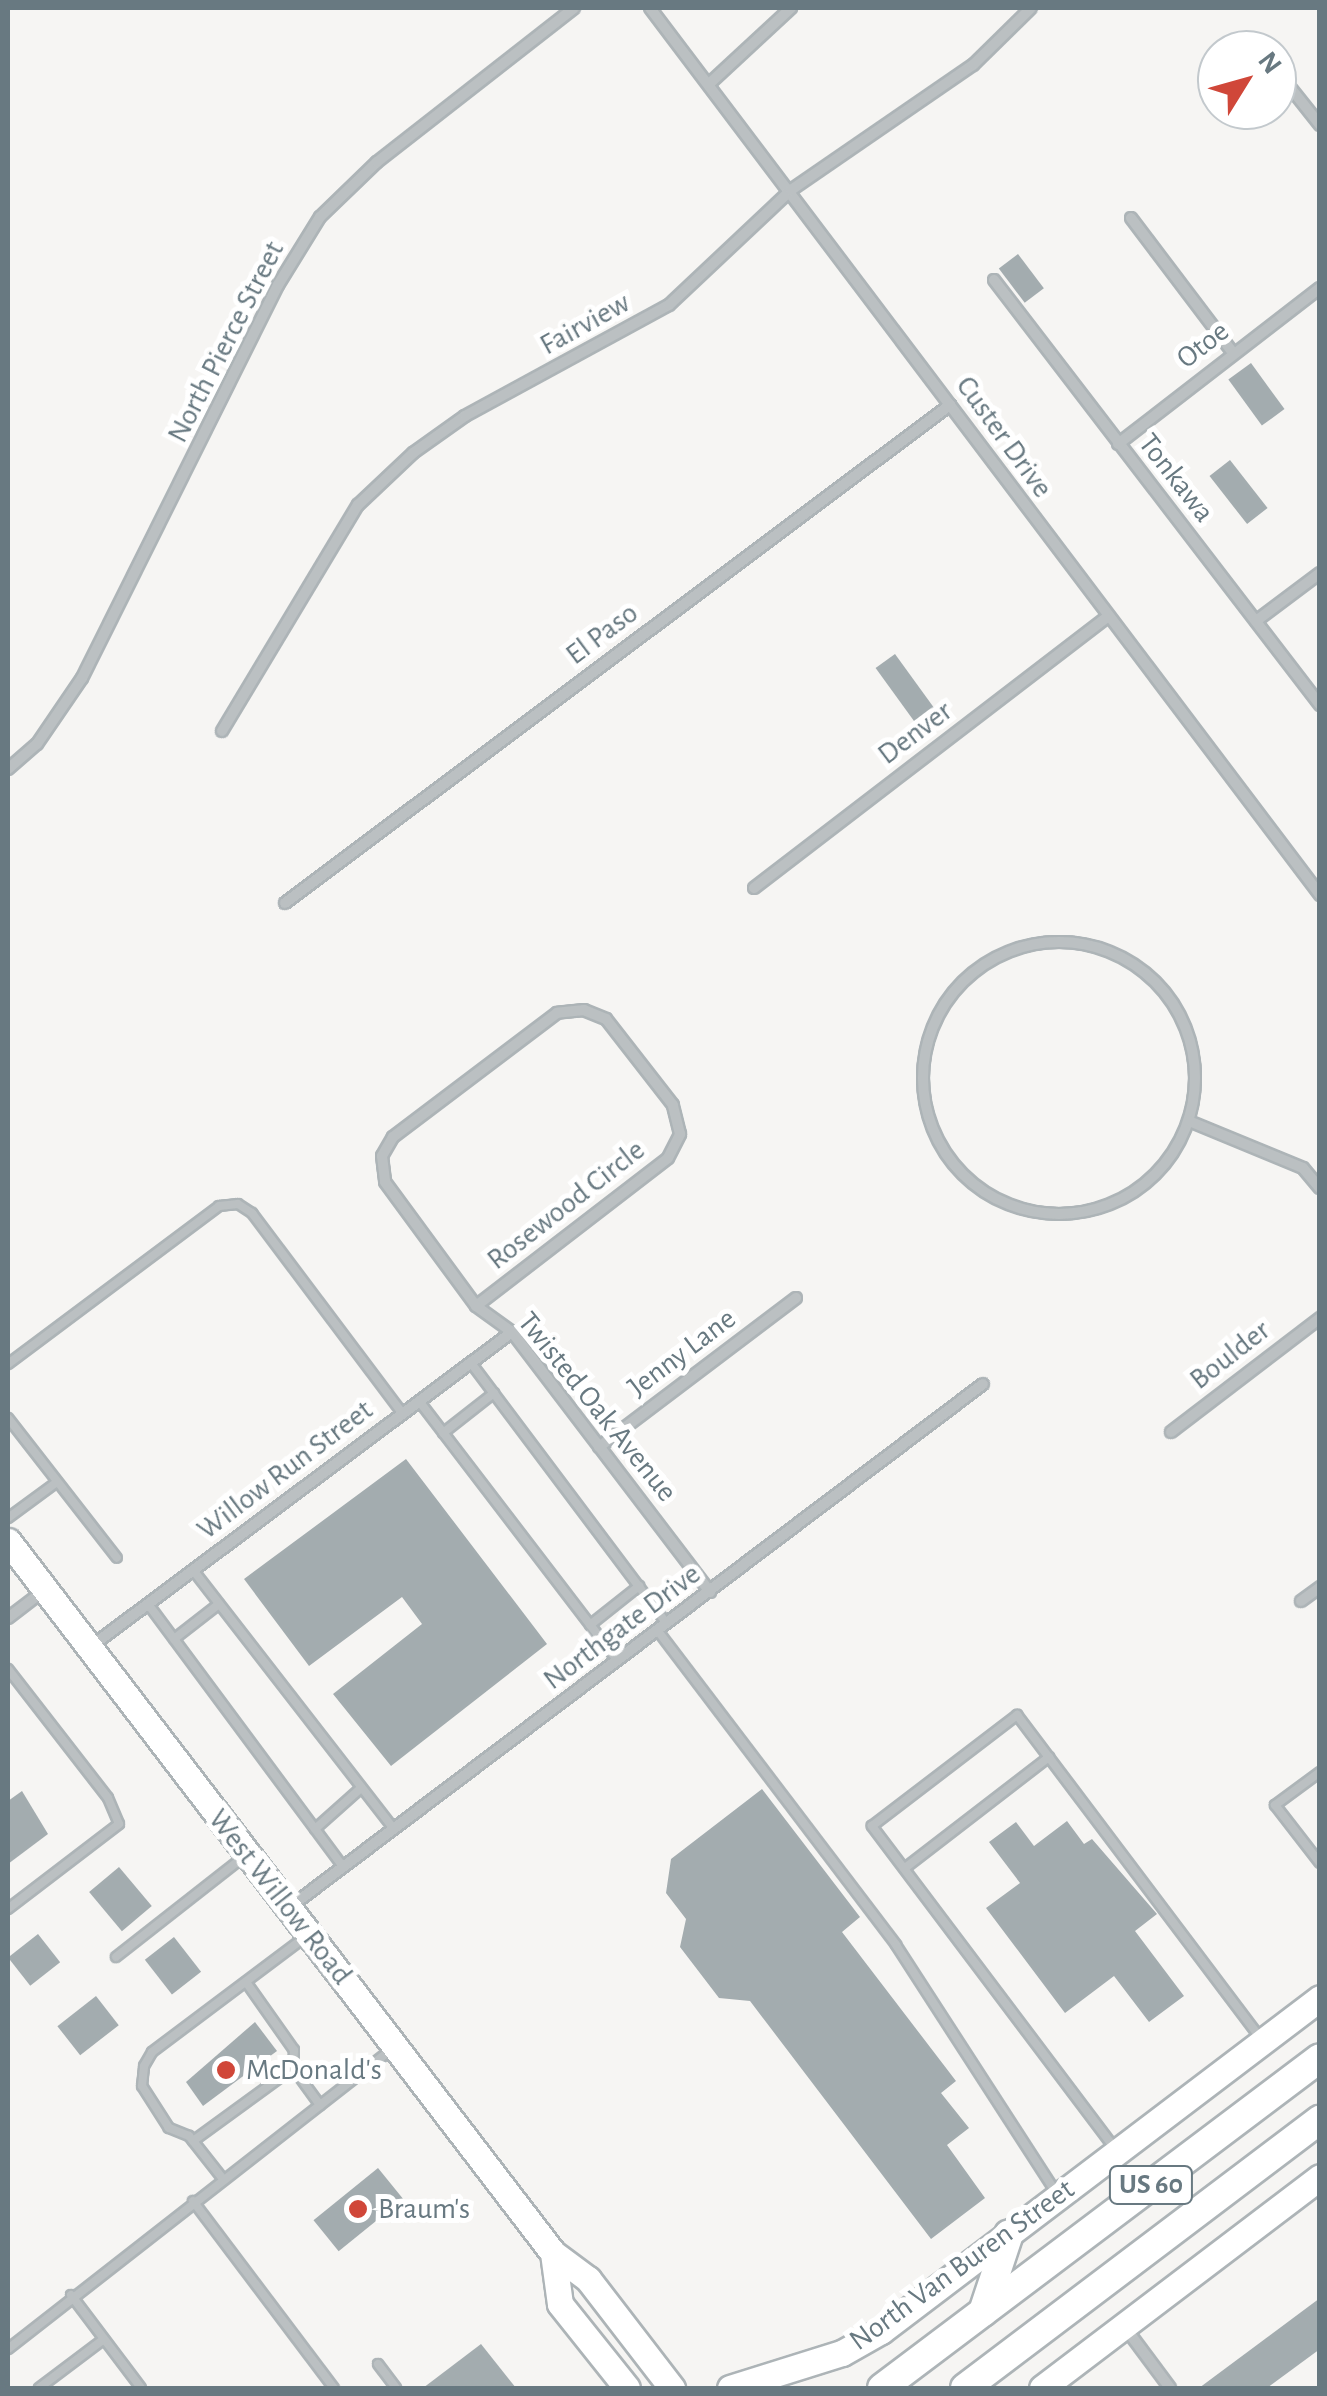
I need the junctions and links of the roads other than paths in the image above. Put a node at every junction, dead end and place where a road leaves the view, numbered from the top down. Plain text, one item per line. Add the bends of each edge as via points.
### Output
1 (574, 8) edge
2 (650, 8) edge
3 (791, 8) edge
4 (1031, 8) edge
5 (709, 84) junction
6 (1297, 96) edge
7 (1320, 125) edge
8 (791, 190) junction
9 (1130, 218) dead end
10 (994, 280) dead end
11 (1320, 288) edge
12 (1233, 353) junction
13 (950, 405) junction
14 (1118, 444) junction
15 (1320, 573) edge
16 (1106, 618) junction
17 (1256, 622) junction
18 (1320, 705) edge
19 (222, 731) dead end
20 (8, 769) edge
21 (754, 888) dead end
22 (1320, 895) edge
23 (284, 903) dead end
24 (1189, 1121) junction
25 (382, 1156) joint
26 (1320, 1188) edge
27 (796, 1298) dead end
28 (476, 1306) junction
29 (1320, 1318) edge
30 (512, 1332) junction
31 (471, 1362) junction
32 (8, 1364) edge
33 (983, 1384) dead end
34 (494, 1393) junction
35 (419, 1402) junction
36 (403, 1414) junction
37 (8, 1418) edge
38 (1171, 1432) dead end
39 (443, 1433) junction
40 (599, 1447) junction
41 (56, 1482) junction
42 (8, 1518) edge
43 (8, 1541) edge
44 (117, 1558) dead end
45 (193, 1570) junction
46 (639, 1586) junction
47 (1320, 1587) edge
48 (44, 1590) junction
49 (710, 1592) junction
50 (1301, 1601) dead end
51 (148, 1604) junction
52 (219, 1604) junction
53 (8, 1618) edge
54 (590, 1625) junction
55 (662, 1628) junction
56 (174, 1640) junction
57 (88, 1649) junction
58 (618, 1661) junction
59 (8, 1668) edge
60 (1049, 1758) junction
61 (1320, 1772) edge
62 (362, 1788) junction
63 (315, 1829) junction
64 (394, 1830) junction
65 (247, 1854) junction
66 (1320, 1863) edge
67 (344, 1867) junction
68 (904, 1868) junction
69 (289, 1908) junction
70 (8, 1909) edge
71 (309, 1934) junction
72 (116, 1958) dead end
73 (246, 1982) junction
74 (1320, 1998) edge
75 (1263, 2041) junction
76 (395, 2047) junction
77 (1320, 2058) edge
78 (293, 2068) junction
79 (320, 2105) junction
80 (1320, 2120) edge
81 (193, 2141) junction
82 (1117, 2151) junction
83 (1320, 2177) edge
84 (223, 2178) junction
85 (1058, 2195) junction
86 (193, 2202) junction
87 (1009, 2234) junction
88 (553, 2253) junction
89 (71, 2295) junction
90 (983, 2312) junction
91 (1124, 2326) junction
92 (104, 2339) junction
93 (8, 2349) edge
94 (378, 2364) dead end
95 (40, 2388) edge
96 (141, 2388) edge
97 (334, 2388) edge
98 (396, 2388) edge
99 (627, 2388) edge
100 (672, 2388) edge
101 (730, 2388) edge
102 (882, 2388) edge
103 (965, 2388) edge
104 (1042, 2388) edge
105 (1170, 2388) edge

1 - 20 street, North Pierce Street via 377,162 320,217 278,285 82,678 37,744
2 - 5 street, Custer Drive
3 - 5 street
4 - 8 street, Fairview via 973,64
5 - 8 street, Custer Drive
6 - 7 street
8 - 13 street, Custer Drive
8 - 19 street, Fairview via 669,305 465,416 358,505
9 - 12 street
10 - 14 street, Tonkawa
11 - 12 street, Otoe
12 - 14 street, Otoe
13 - 16 street, Custer Drive
13 - 23 street, El Paso
14 - 17 street, Tonkawa
15 - 17 street
16 - 21 street, Denver
16 - 22 street, Custer Drive
17 - 18 street, Tonkawa
24 - 24 street via 1192,1048 1174,1004 1142,969 1100,947 1029,944 985,961 950,993 924,1049 922,1097 937,1142 982,1192 1025,1211 1073,1215 1119,1202 1158,1173
24 - 26 street via 1304,1168
25 - 28 street, Twisted Oak Avenue via 385,1182
25 - 28 street, Rosewood Circle via 393,1136 557,1013 584,1010 606,1020 673,1105 680,1134 668,1158
27 - 40 street, Jenny Lane
28 - 30 street, Twisted Oak Avenue
29 - 38 street, Boulder
30 - 31 street, Willow Run Street
30 - 40 street, Twisted Oak Avenue
31 - 34 lane
31 - 35 street, Willow Run Street
32 - 36 lane via 219,1206 238,1204 252,1213
33 - 49 street, Northgate Drive
34 - 39 lane
34 - 46 lane
35 - 36 street, Willow Run Street
35 - 39 lane
36 - 45 street, Willow Run Street
37 - 41 lane
39 - 54 lane
40 - 49 street, Twisted Oak Avenue
41 - 42 lane
41 - 44 lane
43 - 48 main road, West Willow Road
45 - 51 street, Willow Run Street
45 - 52 lane
46 - 54 lane
46 - 55 lane
47 - 50 street
48 - 53 street
48 - 57 main road, West Willow Road
49 - 55 street, Northgate Drive
51 - 56 lane
51 - 57 street, Willow Run Street
52 - 56 lane
52 - 62 lane
54 - 58 lane
55 - 58 street, Northgate Drive
55 - 85 lane via 896,1946
56 - 63 lane
57 - 65 main road, West Willow Road
58 - 64 street, Northgate Drive
59 - 70 lane via 108,1798 119,1824
60 - 68 lane
60 - 68 lane via 1017,1715 872,1826
60 - 75 lane
61 - 66 lane via 1275,1805
62 - 63 lane
62 - 64 lane
63 - 67 lane
64 - 67 street, Northgate Drive
65 - 69 main road, West Willow Road
65 - 72 lane
67 - 69 street, Northgate Drive
68 - 82 lane
69 - 71 main road, West Willow Road
71 - 73 lane
71 - 76 main road, West Willow Road
73 - 78 lane via 294,2050
73 - 81 lane via 152,2052 144,2066 142,2086 169,2128
74 - 75 main road, North Van Buren Street
75 - 82 main road, North Van Buren Street
76 - 79 lane
76 - 88 main road, West Willow Road
77 - 90 main road, US 60
78 - 79 lane
78 - 81 lane
79 - 84 lane
80 - 103 main road, US 60
81 - 84 lane
82 - 85 main road, North Van Buren Street
83 - 91 main road
84 - 86 lane
85 - 87 main road, North Van Buren Street
86 - 89 lane
86 - 97 lane
87 - 90 main road
87 - 101 main road, North Van Buren Street via 842,2353
88 - 99 main road, West Willow Road via 560,2304
88 - 100 main road, West Willow Road via 588,2279
89 - 92 lane
89 - 93 lane
90 - 102 main road, US 60
91 - 104 main road
91 - 105 street
92 - 95 lane
92 - 96 lane
94 - 98 lane

